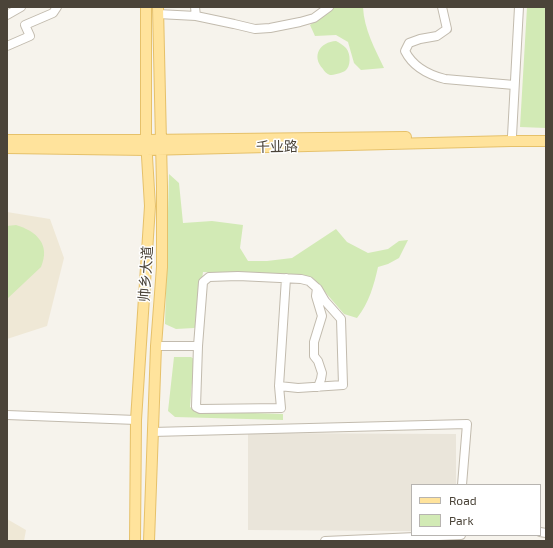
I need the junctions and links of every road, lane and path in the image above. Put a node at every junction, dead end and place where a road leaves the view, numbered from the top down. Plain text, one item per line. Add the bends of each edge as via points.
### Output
1 (21, 7) edge
2 (57, 7) edge
3 (146, 7) edge
4 (195, 7) edge
5 (329, 7) edge
6 (442, 7) edge
7 (519, 7) edge
8 (158, 11) edge
9 (7, 15) edge
10 (196, 16) junction
11 (7, 46) edge
12 (514, 85) junction
13 (512, 136) junction
14 (546, 136) edge
15 (7, 140) edge
16 (546, 142) edge
17 (161, 144) junction
18 (146, 145) junction
19 (7, 148) edge
20 (286, 278) junction
21 (317, 288) junction
22 (156, 346) junction
23 (198, 346) junction
24 (279, 386) junction
25 (318, 387) junction
26 (7, 415) edge
27 (136, 420) junction
28 (152, 432) junction
29 (462, 484) edge
30 (431, 536) edge
31 (134, 541) edge
32 (149, 541) edge
33 (325, 541) edge

1 - 9 street
2 - 11 street via 53,13 24,25 30,36
3 - 18 main road, 帅乡大道
4 - 10 street
5 - 10 street via 314,18 270,28 255,29
6 - 12 street via 447,29 437,36 409,43 405,51 408,58 417,67 445,79
7 - 12 street
8 - 10 street
8 - 17 main road, 帅乡大道
12 - 13 street
13 - 14 main road, 千业路
13 - 17 main road, 千业路
15 - 18 main road, 千业路
16 - 17 main road, 千业路
17 - 18 main road, 千业路
17 - 22 main road, 帅乡大道 via 162,268
18 - 19 main road, 千业路
18 - 27 main road, 帅乡大道 via 150,206
20 - 21 street via 309,281
20 - 23 street via 209,277 204,282
20 - 24 street
21 - 25 street via 316,296 322,316 314,342 314,356 322,373
21 - 25 street via 341,319 343,377 343,385
22 - 23 street
22 - 28 main road, 帅乡大道
23 - 24 street via 196,407 200,409 281,408
24 - 25 street
26 - 27 street
27 - 31 main road, 帅乡大道
28 - 29 street via 467,424
28 - 32 main road, 帅乡大道
30 - 33 street

